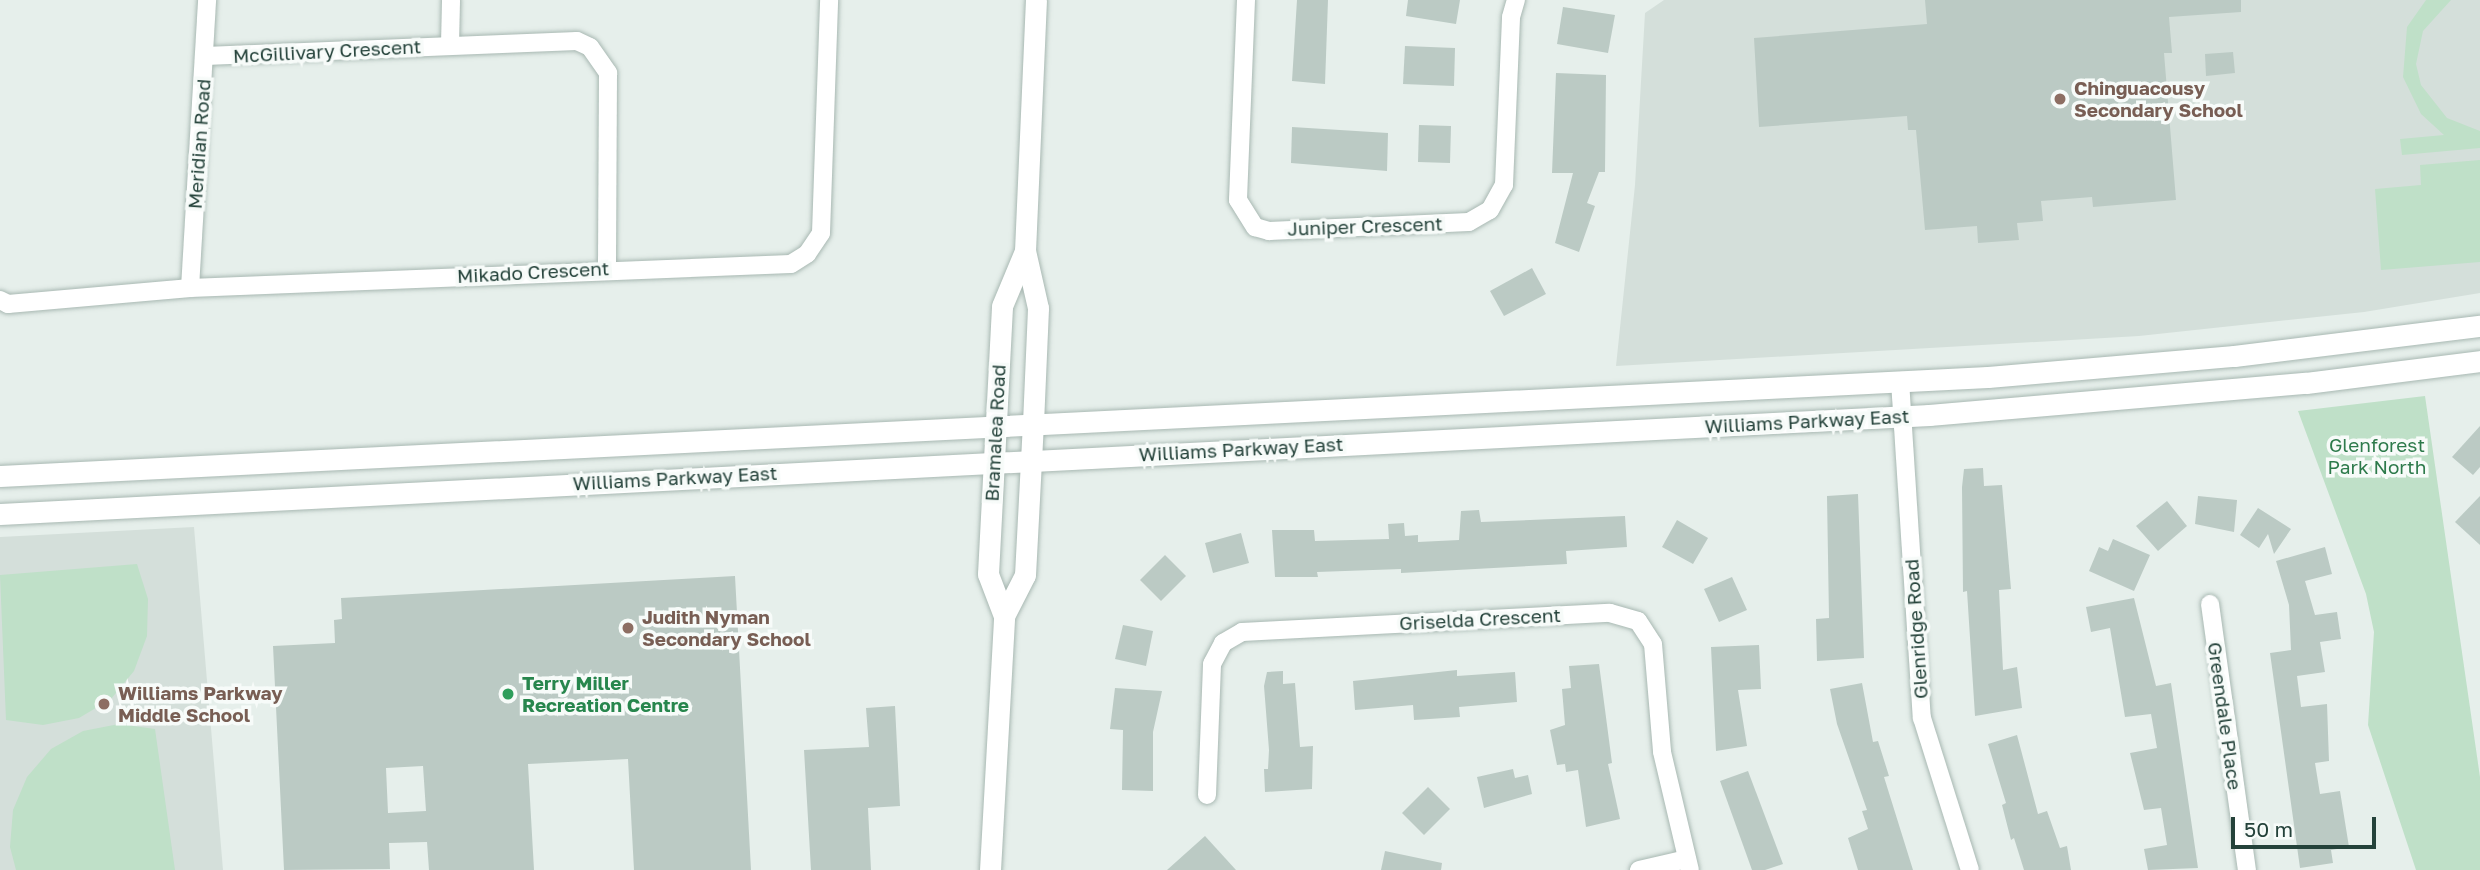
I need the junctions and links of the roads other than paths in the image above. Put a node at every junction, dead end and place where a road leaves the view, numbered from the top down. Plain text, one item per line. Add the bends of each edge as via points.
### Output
1 (206, 0) edge
2 (451, 0) edge
3 (829, 0) edge
4 (1037, 0) edge
5 (1245, 0) edge
6 (1516, 0) edge
7 (450, 45) junction
8 (205, 56) junction
9 (1025, 251) junction
10 (607, 268) junction
11 (190, 288) junction
12 (0, 300) edge
13 (2480, 326) edge
14 (2480, 361) edge
15 (1899, 381) junction
16 (1901, 417) junction
17 (1033, 423) junction
18 (996, 425) junction
19 (1030, 460) junction
20 (994, 461) junction
21 (0, 476) edge
22 (0, 514) edge
23 (2210, 604) dead end
24 (1004, 616) junction
25 (1207, 796) dead end
26 (1688, 864) edge
27 (990, 870) edge
28 (1639, 870) edge
29 (1970, 870) edge
30 (2247, 870) edge

1 - 8 street, Meridian Road
2 - 7 street, McGillivary Crescent
3 - 10 street, Mikado Crescent via 821,233 807,254 792,264
4 - 9 main road, Bramalea Road
5 - 6 street, Juniper Crescent via 1238,200 1255,227 1269,230 1469,222 1490,210 1504,186
7 - 8 street, McGillivary Crescent
7 - 10 street, McGillivary Crescent via 577,41 598,55 608,73
8 - 11 street, Meridian Road
9 - 17 main road, Bramalea Road via 1038,308
9 - 18 main road, Bramalea Road via 1002,306
10 - 11 street, Mikado Crescent
11 - 12 street, Mikado Crescent via 8,304
13 - 15 main road, Williams Parkway East via 2221,357
14 - 16 main road, Williams Parkway East via 2252,388
15 - 16 street, Glenridge Road
15 - 17 main road, Williams Parkway East
16 - 19 main road, Williams Parkway East
16 - 29 street, Glenridge Road via 1922,718
17 - 18 main road, Williams Parkway East
17 - 19 main road, Bramalea Road
18 - 20 main road, Bramalea Road
18 - 21 main road, Williams Parkway East
19 - 20 main road, Williams Parkway East
19 - 24 main road, Bramalea Road via 1024,575
20 - 22 main road, Williams Parkway East
20 - 24 main road, Bramalea Road via 988,574
23 - 30 street, Greendale Place
24 - 27 main road, Bramalea Road
25 - 26 street, Griselda Crescent via 1212,664 1223,643 1242,632 1610,613 1638,621 1653,643 1662,752
26 - 28 street

